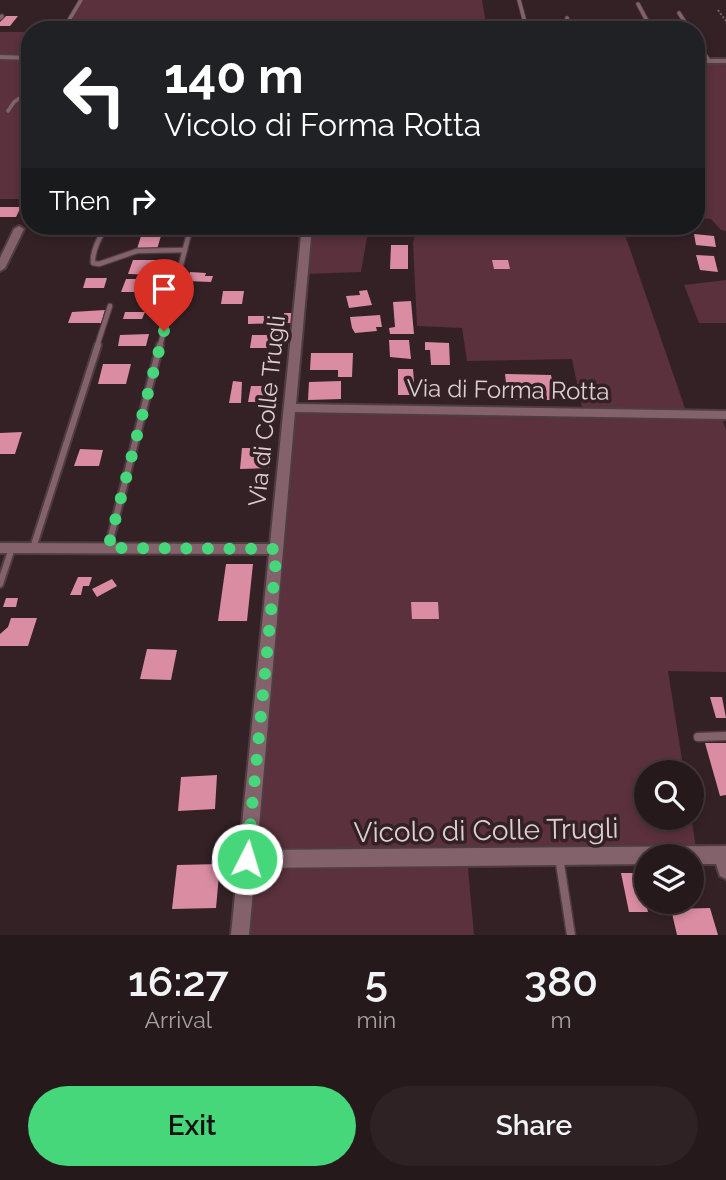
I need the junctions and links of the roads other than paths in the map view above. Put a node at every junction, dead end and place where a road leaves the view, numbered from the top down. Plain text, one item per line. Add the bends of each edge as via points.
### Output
1 (81, 0) edge
2 (519, 0) edge
3 (638, 4) dead end
4 (679, 13) dead end
5 (566, 18) dead end
6 (68, 21) edge
7 (525, 21) edge
8 (567, 21) edge
9 (647, 21) edge
10 (684, 21) edge
11 (705, 55) edge
12 (0, 57) edge
13 (21, 58) edge
14 (705, 61) edge
15 (709, 61) junction
16 (726, 61) edge
17 (21, 97) edge
18 (8, 111) dead end
19 (19, 229) dead end
20 (102, 235) edge
21 (189, 235) edge
22 (306, 235) edge
23 (185, 250) junction
24 (0, 268) edge
25 (110, 306) dead end
26 (290, 408) junction
27 (726, 415) edge
28 (6, 548) edge
29 (33, 548) junction
30 (108, 548) junction
31 (277, 549) junction
32 (0, 584) edge
33 (726, 736) edge
34 (698, 737) dead end
35 (559, 856) junction
36 (247, 859) junction
37 (725, 860) edge
38 (240, 935) edge
39 (571, 935) edge

1 - 6 lane
2 - 7 lane
3 - 9 lane
4 - 10 lane
5 - 8 lane
11 - 15 lane
12 - 13 street
14 - 15 street
15 - 16 street
17 - 18 lane
19 - 24 street
20 - 23 lane via 93,263 140,251
21 - 23 lane
22 - 26 street, Via di Colle Trugli
23 - 30 lane
25 - 29 lane
26 - 27 street, Via di Forma Rotta
26 - 31 street, Via di Colle Trugli
28 - 29 street
28 - 32 lane
29 - 30 street
30 - 31 street
31 - 36 street, Via di Colle Trugli
33 - 34 lane
35 - 36 street, Vicolo di Colle Trugli
35 - 37 street, Vicolo di Colle Trugli
35 - 39 lane
36 - 38 street, Via di Colle Trugli

